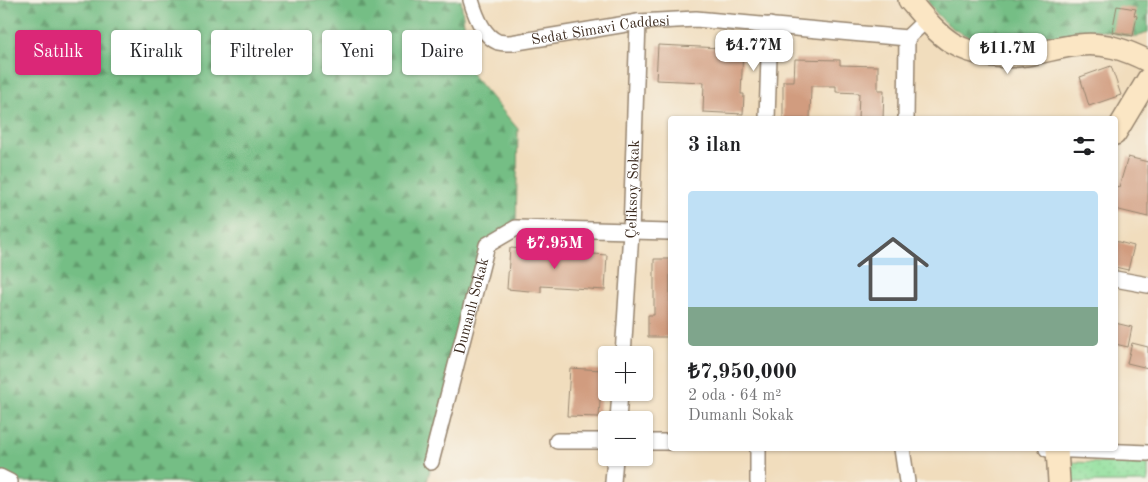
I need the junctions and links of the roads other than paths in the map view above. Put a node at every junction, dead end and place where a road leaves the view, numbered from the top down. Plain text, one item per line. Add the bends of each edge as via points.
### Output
1 (471, 0) edge
2 (909, 0) edge
3 (926, 20) junction
4 (638, 22) junction
5 (770, 25) junction
6 (907, 38) junction
7 (1148, 61) edge
8 (1146, 87) edge
9 (768, 116) edge
10 (906, 116) edge
11 (1118, 129) edge
12 (631, 232) junction
13 (668, 232) edge
14 (1118, 280) edge
15 (1148, 285) edge
16 (623, 346) edge
17 (558, 441) dead end
18 (598, 441) edge
19 (653, 442) edge
20 (668, 442) edge
21 (758, 451) edge
22 (902, 451) edge
23 (1057, 451) edge
24 (1102, 451) edge
25 (1148, 453) edge
26 (432, 462) dead end
27 (614, 466) edge
28 (0, 477) edge
29 (10, 482) edge
30 (613, 482) edge
31 (758, 482) edge
32 (907, 482) edge
33 (1059, 482) edge

1 - 4 street, Sedat Simavi Caddesi via 485,31 498,42 516,43
2 - 3 street
3 - 6 street
3 - 7 street via 953,43 979,53 1018,56 1079,44 1104,45 1127,50
4 - 5 street, Sedat Simavi Caddesi via 696,19
4 - 12 street, Çeliksoy Sokak
5 - 6 street, Sedat Simavi Caddesi
5 - 9 street
6 - 10 street
8 - 11 street
12 - 13 street, Dumanlı Sokak
12 - 16 street, Çeliksoy Sokak
12 - 26 street, Dumanlı Sokak via 516,228 487,245
14 - 15 street
17 - 18 street
19 - 20 street
21 - 31 street
22 - 32 street
23 - 33 street
24 - 25 street
27 - 30 street
28 - 29 street

